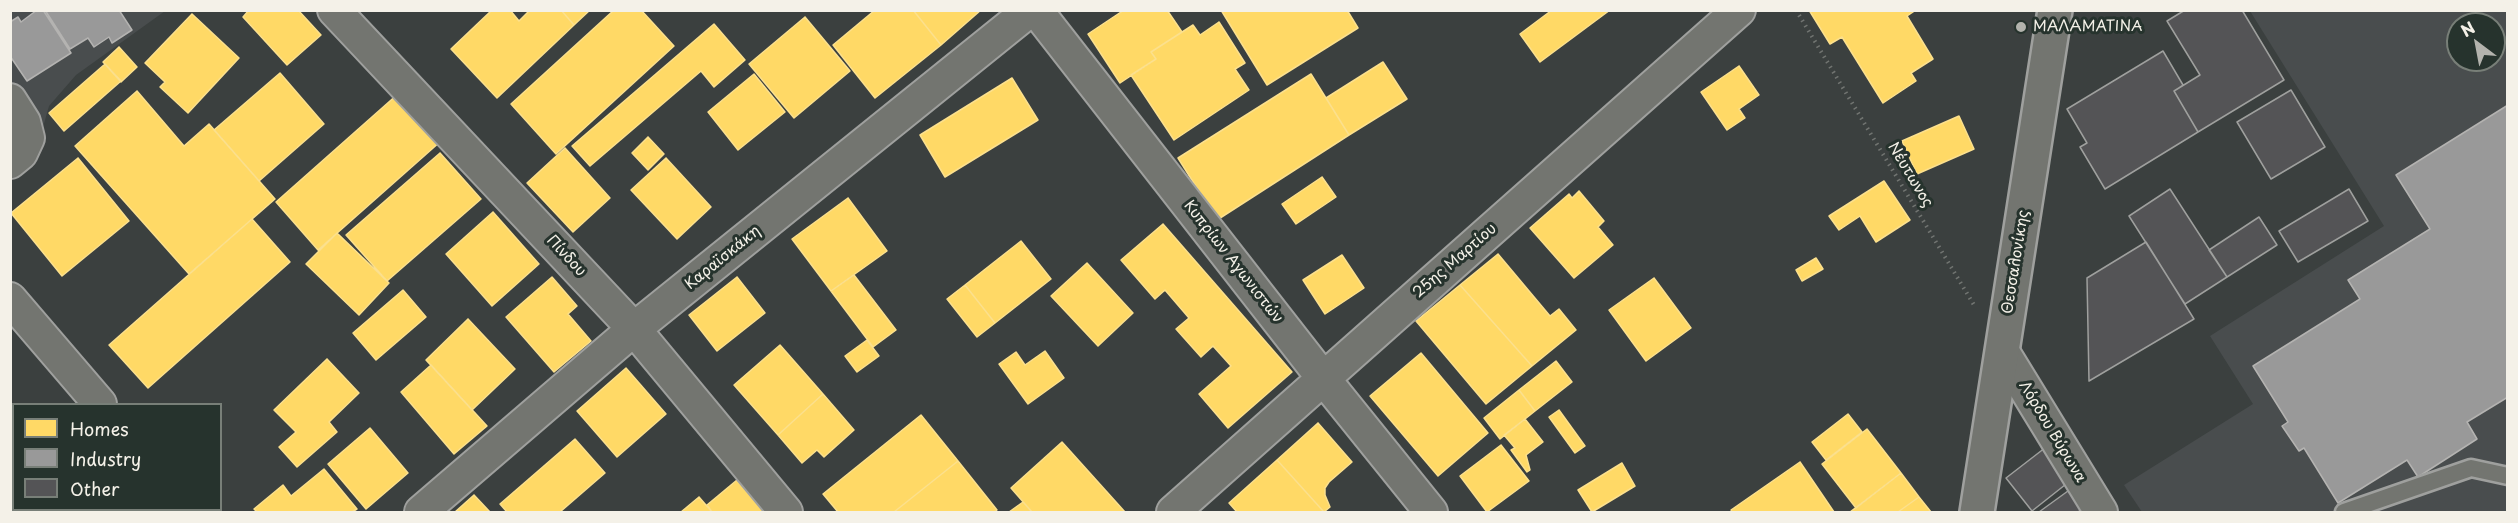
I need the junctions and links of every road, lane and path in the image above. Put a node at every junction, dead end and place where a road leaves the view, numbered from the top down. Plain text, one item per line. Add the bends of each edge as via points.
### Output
1 (334, 10) edge
2 (1030, 10) edge
3 (1036, 10) edge
4 (1739, 10) edge
5 (1796, 10) edge
6 (2055, 10) edge
7 (10, 100) edge
8 (10, 162) edge
9 (10, 299) edge
10 (634, 329) junction
11 (2003, 352) junction
12 (1323, 378) junction
13 (98, 403) edge
14 (2508, 476) edge
15 (421, 513) edge
16 (786, 513) edge
17 (1173, 513) edge
18 (1431, 513) edge
19 (1977, 513) edge
20 (2101, 513) edge
21 (2344, 513) edge

1 - 10 street, Πίνδου
2 - 10 street, Καραϊσκάκη
3 - 12 street, Κυπρίων Αγωνιστών
4 - 12 street, 25ης Μαρτίου
5 - 11 path, Νέυτωνος
6 - 11 main road, Θεσσαλονίκης
7 - 8 street via 24,122 28,138 21,153
9 - 13 street
10 - 15 street, Καραϊσκάκη
10 - 16 street, Πίνδου
11 - 19 main road, Θεσσαλονίκης
11 - 20 street, Λόρδου Βύρωνα
12 - 17 street, 25ης Μαρτίου
12 - 18 street, Κυπρίων Αγωνιστών
14 - 21 lane via 2471,468

